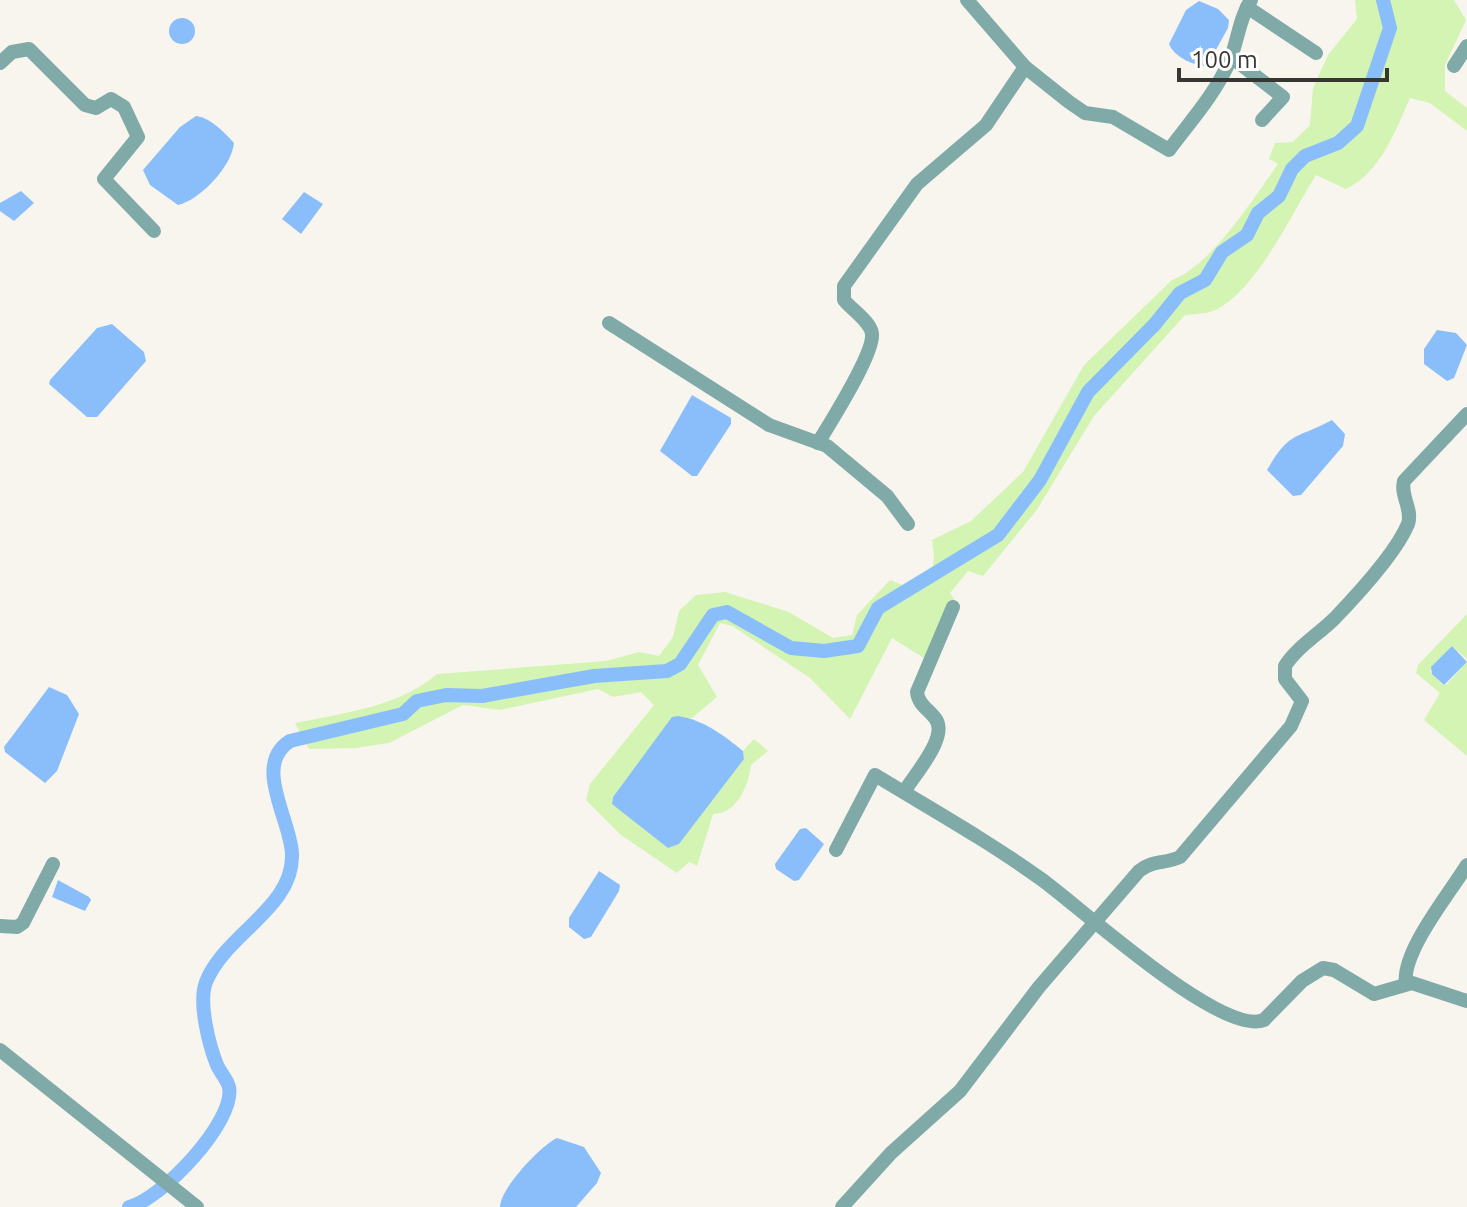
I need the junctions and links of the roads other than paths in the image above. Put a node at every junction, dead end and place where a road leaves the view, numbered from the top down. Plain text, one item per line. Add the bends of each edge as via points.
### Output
1 (967, 0) edge
2 (1249, 3) edge
3 (1467, 46) edge
4 (1316, 53) dead end
5 (1231, 57) junction
6 (0, 63) edge
7 (1454, 66) dead end
8 (1025, 67) junction
9 (1262, 120) dead end
10 (154, 231) dead end
11 (609, 323) dead end
12 (1467, 414) edge
13 (818, 443) junction
14 (908, 524) dead end
15 (953, 607) dead end
16 (904, 792) junction
17 (836, 850) dead end
18 (53, 864) dead end
19 (1467, 865) edge
20 (1097, 924) junction
21 (0, 926) edge
22 (1406, 984) junction
23 (1467, 1001) edge
24 (0, 1050) edge
25 (197, 1207) edge
26 (842, 1207) edge

1 - 8 street
2 - 4 street
2 - 5 street
3 - 7 street
5 - 8 street via 1169,150 1113,117 1085,113
5 - 9 street via 1283,97
6 - 10 street via 12,52 29,49 85,105 96,108 115,99 124,107 138,137 104,179
8 - 13 street via 986,125 917,184 844,286 844,300 868,325 872,339
11 - 13 street via 769,425
12 - 20 street via 1404,481 1407,526 1375,572 1285,666 1285,679 1302,701 1291,726 1180,857 1155,861 1139,871
13 - 14 street via 874,484
15 - 16 street via 917,692 919,702 938,722 939,735
16 - 17 street via 875,775
16 - 20 street via 1020,864
18 - 21 street via 23,923
19 - 22 street via 1411,955
20 - 22 street via 1186,990 1254,1023 1264,1020 1316,969 1334,970 1374,994
20 - 26 street via 1039,987 960,1091 891,1153
22 - 23 street
24 - 25 street

